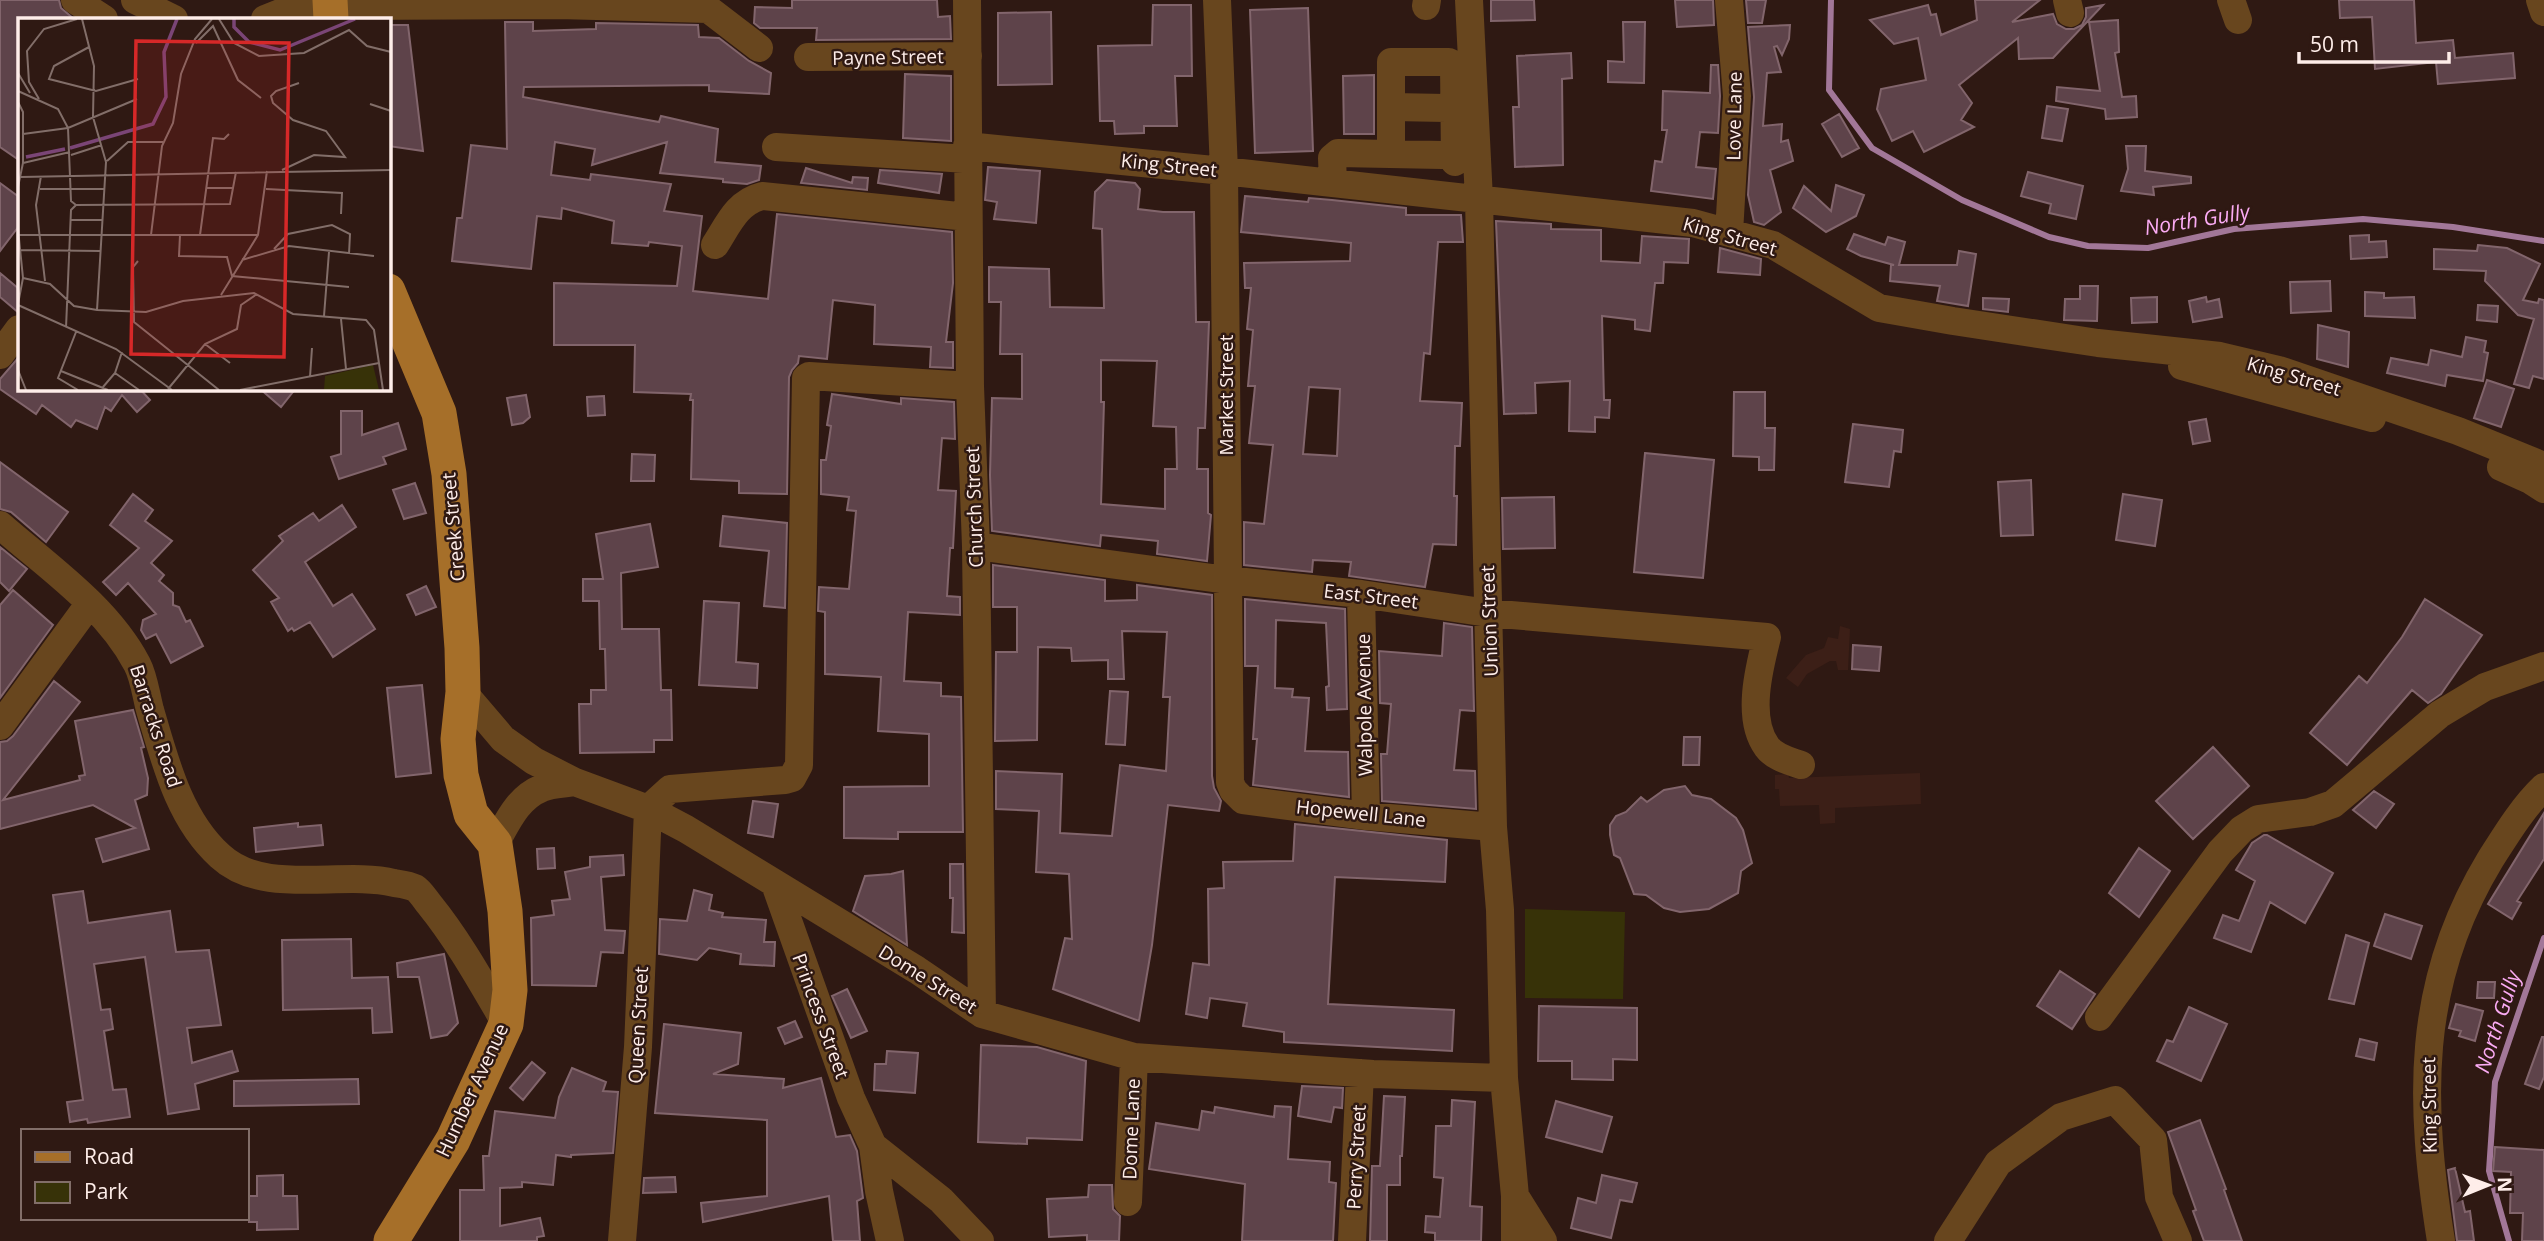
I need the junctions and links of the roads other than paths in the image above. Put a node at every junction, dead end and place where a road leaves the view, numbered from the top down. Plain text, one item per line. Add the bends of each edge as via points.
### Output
1 (75, 0) edge
2 (135, 0) edge
3 (967, 0) edge
4 (1217, 0) edge
5 (1469, 0) edge
6 (1729, 0) edge
7 (2540, 0) edge
8 (332, 7) edge
9 (2544, 12) edge
10 (102, 18) edge
11 (172, 18) edge
12 (268, 18) edge
13 (759, 48) dead end
14 (968, 56) junction
15 (808, 57) dead end
16 (1392, 107) junction
17 (1446, 108) dead end
18 (776, 147) dead end
19 (967, 152) junction
20 (1391, 154) junction
21 (1224, 171) junction
22 (1333, 183) junction
23 (1479, 199) junction
24 (968, 217) junction
25 (1729, 233) junction
26 (715, 245) dead end
27 (390, 296) edge
28 (18, 330) edge
29 (2098, 343) junction
30 (0, 355) edge
31 (970, 387) junction
32 (2544, 466) edge
33 (2544, 489) edge
34 (0, 525) edge
35 (976, 546) junction
36 (1227, 580) junction
37 (1361, 594) junction
38 (90, 603) junction
39 (1488, 613) junction
40 (2544, 666) edge
41 (463, 692) junction
42 (0, 726) edge
43 (1801, 765) dead end
44 (575, 782) junction
45 (2544, 787) edge
46 (1233, 790) joint
47 (648, 809) junction
48 (1366, 816) junction
49 (1493, 827) junction
50 (495, 844) junction
51 (775, 884) junction
52 (982, 1014) junction
53 (2099, 1017) dead end
54 (506, 1024) junction
55 (1134, 1057) junction
56 (1360, 1073) junction
57 (1504, 1078) junction
58 (873, 1146) junction
59 (1515, 1196) junction
60 (1128, 1202) dead end
61 (391, 1241) edge
62 (622, 1241) edge
63 (890, 1241) edge
64 (980, 1241) edge
65 (1352, 1241) edge
66 (1515, 1241) edge
67 (1543, 1241) edge
68 (1948, 1241) edge
69 (2178, 1241) edge
70 (2441, 1241) edge

1 - 10 street
2 - 11 street
3 - 14 street, Church Street
4 - 21 street, Market Street
5 - 23 street, Union Street
6 - 25 street, Love Lane via 1737,96
7 - 9 street
8 - 12 street via 285,11
8 - 13 street via 708,9
14 - 15 street, Payne Street
14 - 19 street, Church Street
16 - 17 street
16 - 20 street
16 - 20 street via 1391,62 1454,65 1449,158
18 - 19 street, King Street
19 - 21 street, King Street
19 - 24 street, Church Street
20 - 22 street via 1338,153 1332,158
21 - 22 street, King Street
21 - 36 street, Market Street
22 - 23 street, King Street
23 - 25 street, King Street via 1693,223
23 - 39 street, Union Street
24 - 26 street via 762,196 740,207
24 - 31 street, Church Street
25 - 29 street, King Street via 1773,245 1880,308
27 - 41 main road, Creek Street via 439,413 455,541
28 - 30 street
29 - 32 street, King Street via 2220,356 2279,370 2458,430
29 - 33 street via 2419,431
31 - 35 street, Church Street
31 - 47 street via 806,379 799,765 792,778 785,780 670,789
34 - 38 street, Barracks Road
35 - 36 street, East Street
35 - 52 street, Church Street
36 - 37 street, East Street
36 - 46 street, Market Street
37 - 39 street, East Street
37 - 48 street, Walpole Avenue
38 - 42 street
38 - 54 street, Barracks Road via 139,666 166,764 187,815 206,843 240,870 276,878 381,880 416,888 469,960
39 - 43 street, East Street via 1767,637 1755,696 1759,725 1767,747
39 - 49 street, Union Street
40 - 53 street via 2486,687 2440,714 2333,804 2258,819 2242,829 2220,852
41 - 44 street, Dome Street via 503,739
41 - 50 main road, Creek Street via 458,739 461,775 471,814
44 - 47 street, Dome Street
44 - 50 street via 542,788 523,800
45 - 70 street, King Street via 2509,830 2478,881 2451,941 2434,1002 2426,1081 2429,1157
46 - 48 street, Hopewell Lane via 1243,800
47 - 51 street, Dome Street
47 - 62 street, Queen Street via 638,1047
48 - 49 street, Hopewell Lane
49 - 57 street, Union Street
50 - 54 main road, Humber Avenue via 507,937 510,990
51 - 52 street, Dome Street
51 - 58 street, Princess Street via 851,1098
52 - 55 street, Dome Street
54 - 61 main road, Humber Avenue via 453,1140
55 - 56 street, Dome Street
55 - 60 street, Dome Lane
56 - 57 street, Dome Street
56 - 65 street, Perry Street
57 - 59 street, Union Street
58 - 63 street, Princess Street
58 - 64 street, Princess Street via 941,1200
59 - 66 street, Union Street
59 - 67 street
68 - 69 street via 1998,1163 2061,1117 2115,1100 2153,1140 2159,1197

